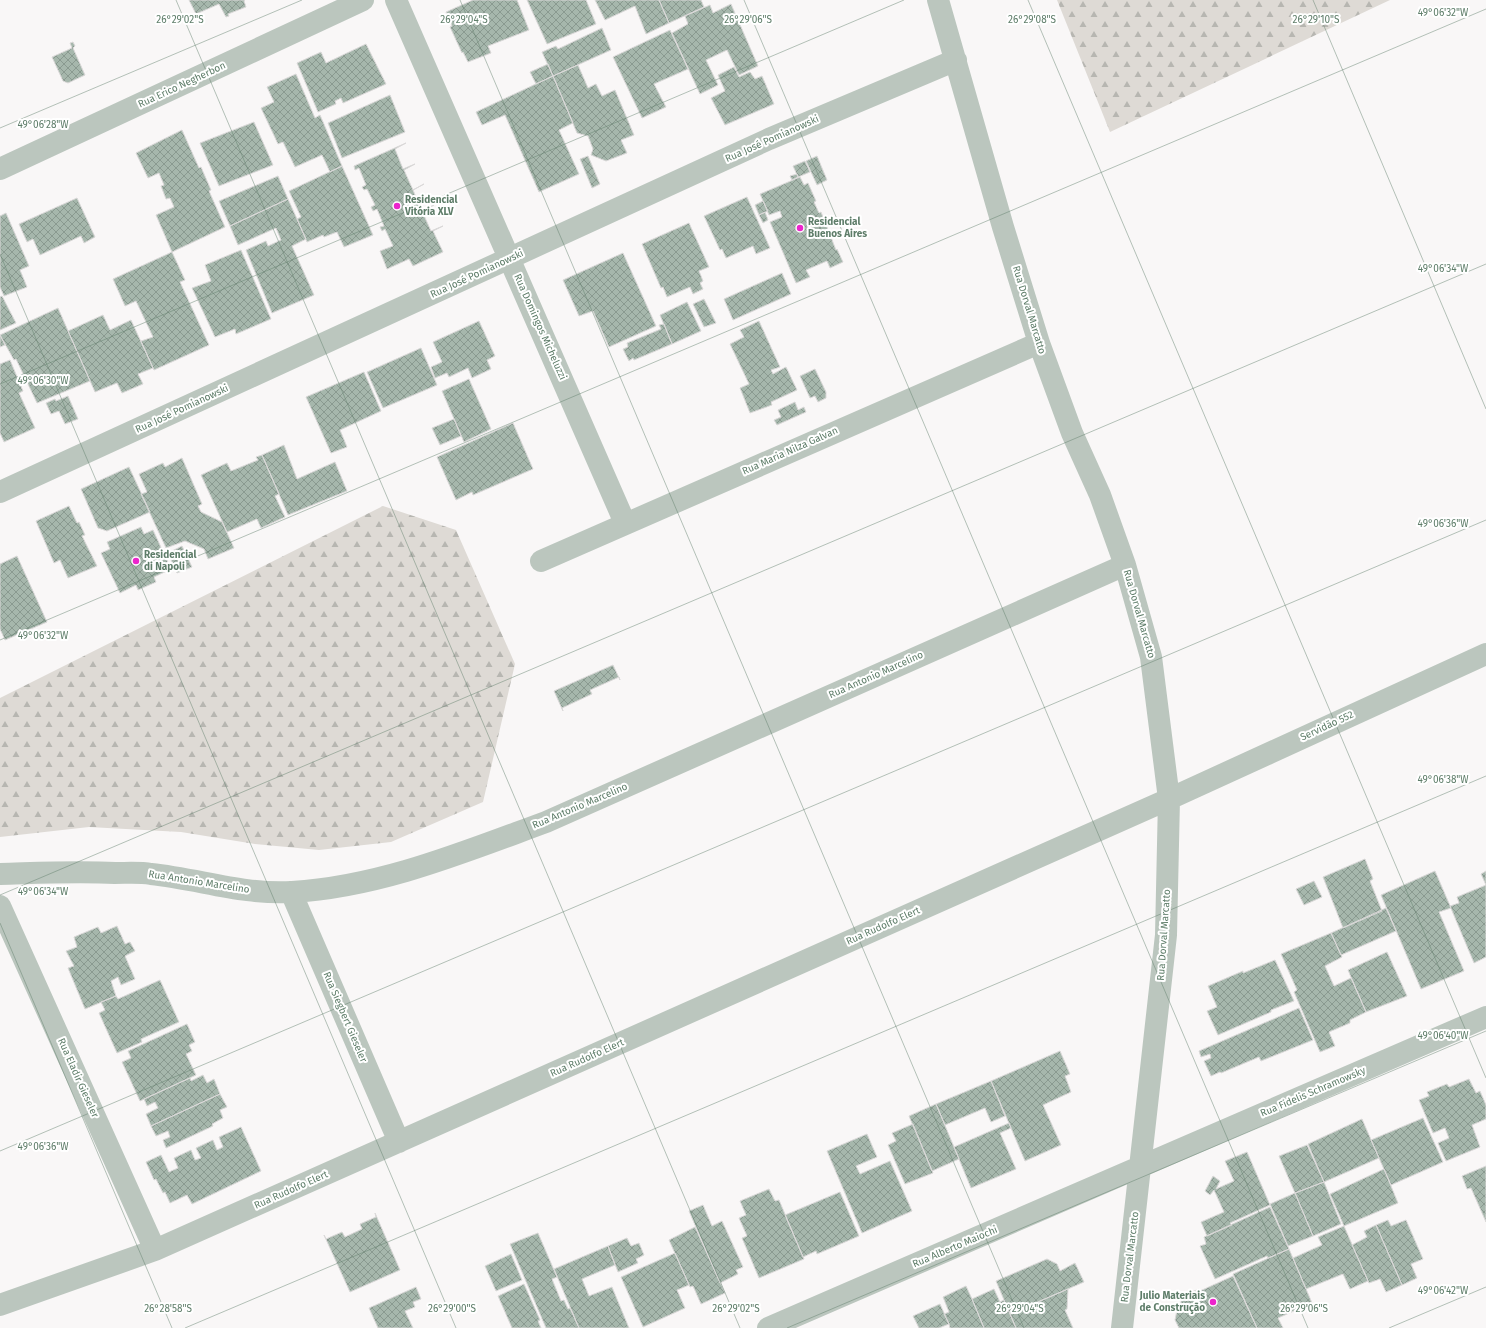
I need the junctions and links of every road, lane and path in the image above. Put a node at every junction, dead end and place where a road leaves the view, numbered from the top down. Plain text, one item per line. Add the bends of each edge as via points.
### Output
1 (363, 0) edge
2 (396, 0) edge
3 (938, 0) edge
4 (956, 60) junction
5 (0, 169) edge
6 (510, 259) junction
7 (1039, 342) junction
8 (0, 492) edge
9 (626, 523) junction
10 (541, 561) dead end
11 (1125, 565) junction
12 (1486, 654) edge
13 (1169, 799) junction
14 (0, 874) edge
15 (291, 892) junction
16 (0, 906) edge
17 (1486, 1017) edge
18 (399, 1142) junction
19 (1141, 1167) junction
20 (156, 1250) junction
21 (0, 1305) edge
22 (768, 1328) edge
23 (1122, 1328) edge

1 - 5 street, Rua Erico Negherbon
2 - 6 street, Rua Domingos Micheluzzi
3 - 4 street, Rua Dorval Marcatto
4 - 6 street, Rua José Pomianowski via 769,139
4 - 7 street, Rua Dorval Marcatto via 1003,227
6 - 8 street, Rua José Pomianowski
6 - 9 street, Rua Domingos Micheluzzi
7 - 9 street, Rua Maria Nilza Galvan
7 - 11 street, Rua Dorval Marcatto
9 - 10 street, Rua Maria Nilza Galvan
11 - 13 street, Rua Dorval Marcatto via 1151,656
11 - 15 street, Rua Antonio Marcelino via 546,822 473,849 384,877 338,887
12 - 13 street, Servidão 552
13 - 18 street, Rua Rudolfo Elert
13 - 19 street, Rua Dorval Marcatto via 1166,935
14 - 15 street, Rua Antonio Marcelino via 151,874 236,889
15 - 18 street, Rua Siegbert Gieseler
16 - 20 street, Rua Eladir Gieseler
17 - 19 street, Rua Fidelis Schramowsky
18 - 20 street, Rua Rudolfo Elert
19 - 22 street, Rua Alberto Maiochi
19 - 23 street, Rua Dorval Marcatto
20 - 21 street, Rua Rudolfo Elert

